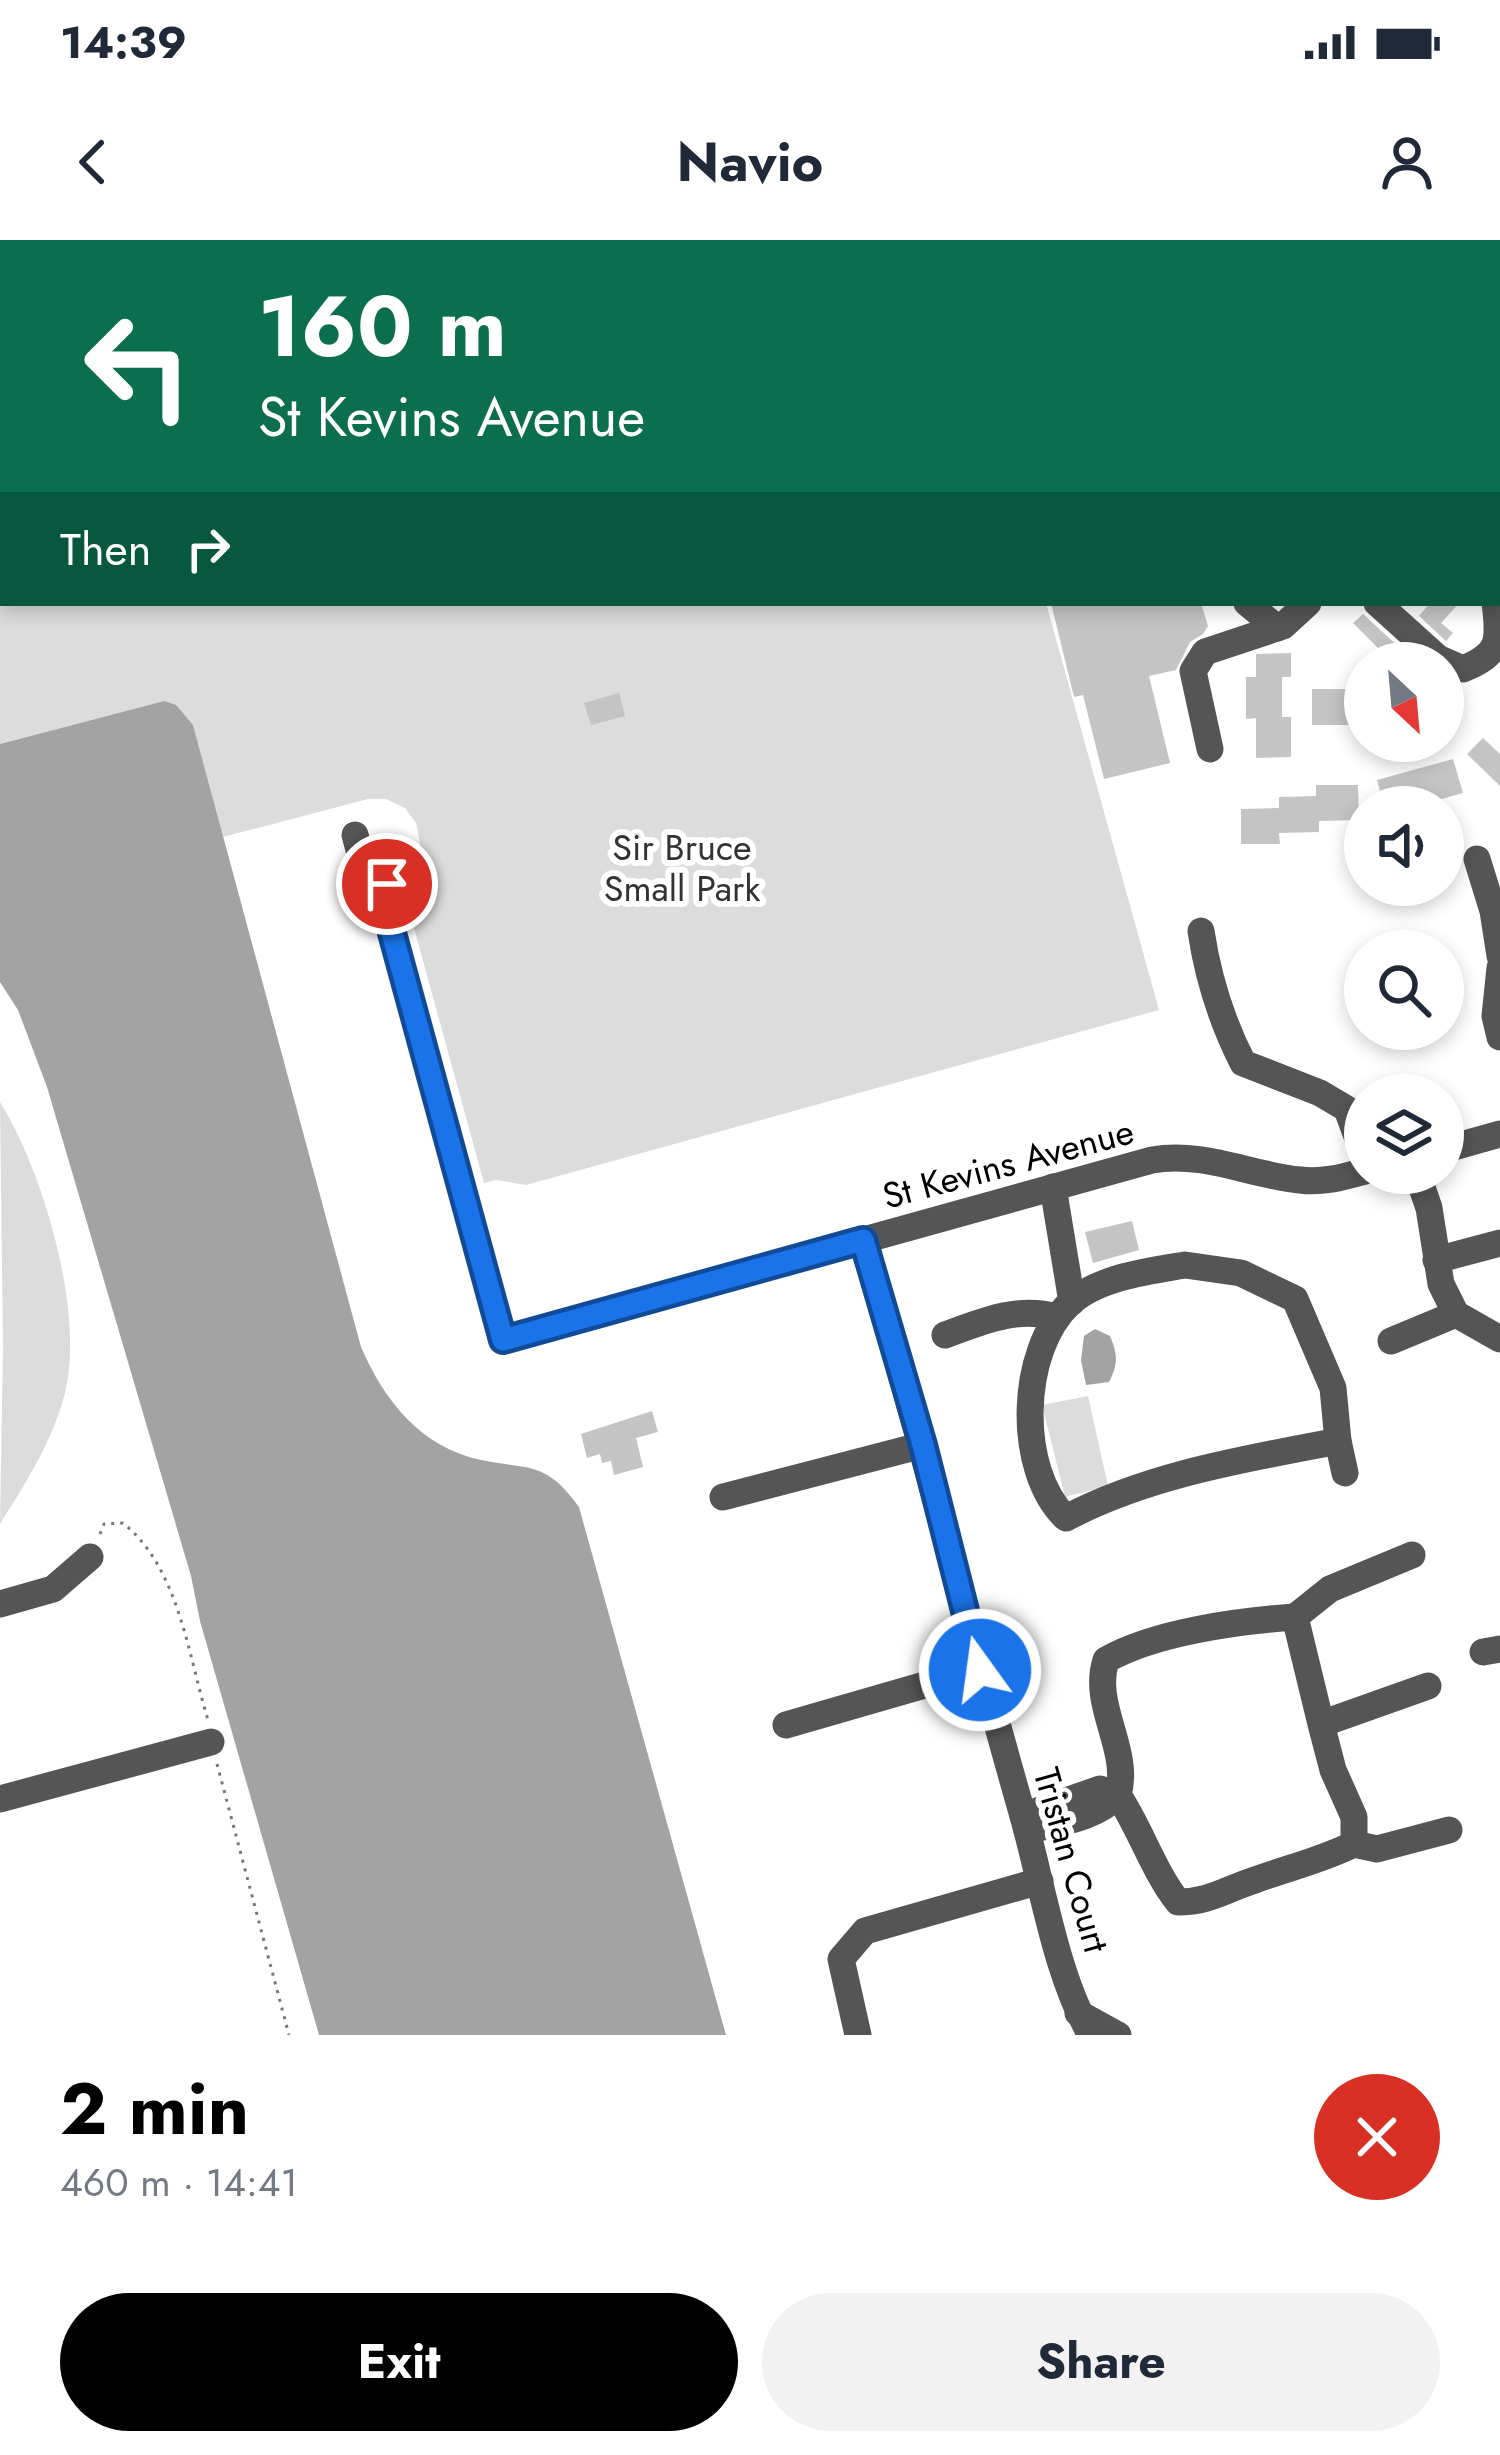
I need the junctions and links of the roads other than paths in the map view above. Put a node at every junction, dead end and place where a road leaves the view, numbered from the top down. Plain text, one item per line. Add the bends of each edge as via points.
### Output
1 (1251, 606) edge
2 (1304, 606) edge
3 (1380, 606) edge
4 (1495, 606) edge
5 (1277, 628) junction
6 (1210, 749) dead end
7 (355, 835) dead end
8 (1477, 859) dead end
9 (1201, 931) dead end
10 (1500, 956) edge
11 (1500, 968) edge
12 (1500, 1036) edge
13 (1344, 1107) edge
14 (1500, 1134) edge
15 (1464, 1144) edge
16 (1344, 1177) edge
17 (1053, 1187) junction
18 (1406, 1194) edge
19 (1424, 1194) edge
20 (863, 1240) junction
21 (1500, 1243) edge
22 (1436, 1260) junction
23 (1072, 1303) junction
24 (1456, 1314) junction
25 (945, 1335) dead end
26 (1500, 1339) edge
27 (1391, 1341) dead end
28 (1338, 1441) junction
29 (923, 1445) junction
30 (1345, 1473) dead end
31 (723, 1497) dead end
32 (91, 1556) dead end
33 (1412, 1556) dead end
34 (0, 1604) edge
35 (1295, 1618) junction
36 (980, 1670) junction
37 (1428, 1686) dead end
38 (1322, 1724) junction
39 (786, 1725) dead end
40 (211, 1742) dead end
41 (1118, 1795) junction
42 (0, 1798) edge
43 (1025, 1823) junction
44 (1449, 1830) dead end
45 (1354, 1844) junction
46 (1040, 1881) junction
47 (1084, 2024) edge
48 (858, 2035) edge
49 (1118, 2035) edge

1 - 5 street
2 - 5 street
3 - 4 street via 1438,658 1463,669 1487,659 1499,638
5 - 6 street via 1205,652 1193,671
7 - 20 street, St Kevins Avenue via 365,872 387,884 392,933 503,1340
8 - 10 street
9 - 13 street via 1208,976 1243,1063
11 - 12 street
14 - 15 street
16 - 17 street, St Kevins Avenue via 1301,1180 1170,1156
17 - 20 street, St Kevins Avenue
17 - 23 street
18 - 22 street
19 - 22 street
20 - 29 street, Tristan Court
21 - 22 street
22 - 24 street
23 - 25 street via 995,1316
23 - 28 street via 1185,1264 1241,1273 1295,1299 1333,1388
23 - 28 street via 1035,1368 1028,1432 1051,1504 1066,1518 1142,1486
24 - 26 street
24 - 27 street
28 - 30 street
29 - 31 street
29 - 36 street, Tristan Court
32 - 34 street via 53,1589
33 - 35 street via 1330,1589
35 - 38 street
35 - 41 street via 1231,1624 1106,1660 1100,1681 1124,1774
36 - 39 street
36 - 43 street, Tristan Court
37 - 38 street
38 - 45 street via 1354,1816
40 - 42 street
41 - 43 street via 1082,1816
41 - 45 street via 1178,1902 1203,1902
43 - 46 street, Tristan Court
44 - 45 street via 1377,1849
46 - 47 street, Tristan Court
46 - 48 street via 865,1931 841,1959
47 - 49 street

